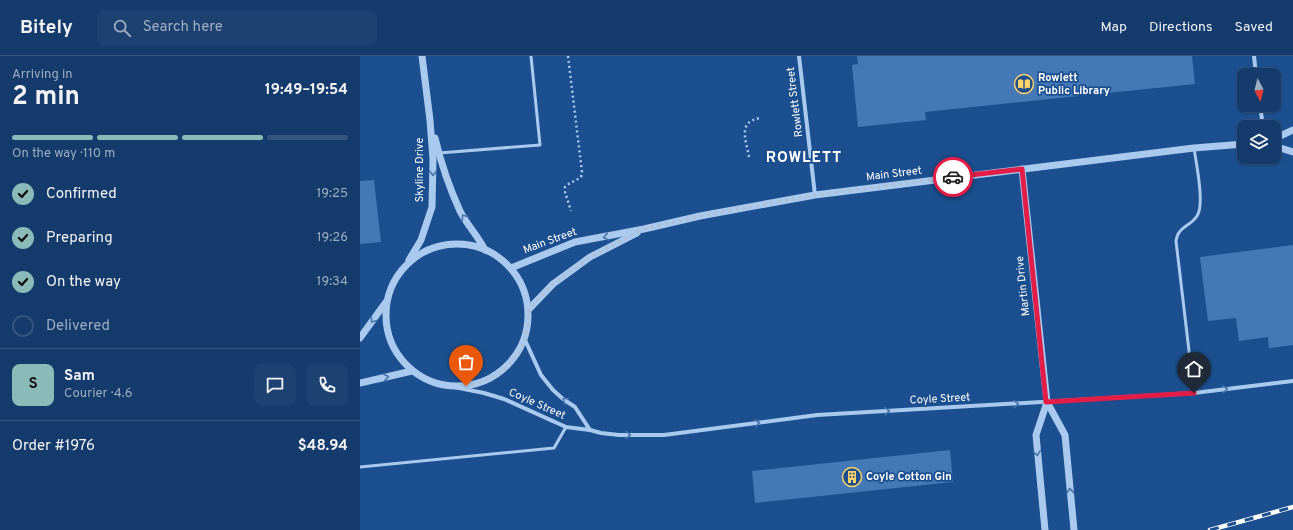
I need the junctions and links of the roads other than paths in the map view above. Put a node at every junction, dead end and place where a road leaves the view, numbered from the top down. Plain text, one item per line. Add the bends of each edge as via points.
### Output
1 (422, 56) edge
2 (530, 56) edge
3 (799, 56) edge
4 (1254, 56) edge
5 (1255, 68) edge
6 (430, 120) junction
7 (1293, 130) edge
8 (1281, 136) edge
9 (1237, 145) edge
10 (1194, 148) junction
11 (1281, 148) edge
12 (1293, 152) edge
13 (439, 154) junction
14 (1022, 169) junction
15 (815, 195) junction
16 (644, 229) junction
17 (485, 250) junction
18 (408, 262) junction
19 (511, 268) junction
20 (386, 302) junction
21 (529, 309) junction
22 (360, 338) edge
23 (525, 340) junction
24 (412, 371) junction
25 (1293, 381) edge
26 (360, 383) edge
27 (454, 387) junction
28 (1194, 393) junction
29 (1046, 402) junction
30 (566, 427) junction
31 (590, 430) junction
32 (360, 467) edge
33 (1046, 530) edge
34 (1074, 530) edge

1 - 6 street, Skyline Drive
2 - 13 lane via 540,145
3 - 15 street, Rowlett Street
4 - 5 street
6 - 13 street, Skyline Drive
6 -> 18 street, Skyline Drive via 433,159 432,207 421,240
7 - 8 street
9 - 10 street, Main Street
10 - 14 street, Main Street
10 - 28 lane via 1200,198 1199,211 1197,216 1179,231 1176,241
11 - 12 street
17 -> 13 street, Skyline Drive via 461,212
14 - 15 street, Main Street
14 - 29 street, Martin Drive
15 - 16 street, Main Street
16 -> 19 street, Main Street via 575,242
16 - 21 street, Main Street via 590,257 553,284
17 - 18 street via 466,244 445,244 425,251
17 - 19 street via 499,257
18 - 20 street via 397,275
19 - 21 street via 523,287
20 -> 22 street
20 - 24 street via 386,326 394,351
21 - 23 street
23 - 27 street via 513,360 497,375 477,384
31 -> 23 street, Coyle Street via 575,407 553,390 541,375
26 -> 24 street
24 - 27 street via 425,380
28 -> 25 street, Coyle Street
27 - 30 street, Coyle Street via 504,399
28 - 29 street, Coyle Street
31 -> 29 street, Coyle Street via 619,435 664,435 817,416
29 -> 33 street, Martin Drive via 1036,434
34 -> 29 street, Martin Drive via 1065,435
30 - 31 street, Coyle Street
30 - 32 lane via 554,448

